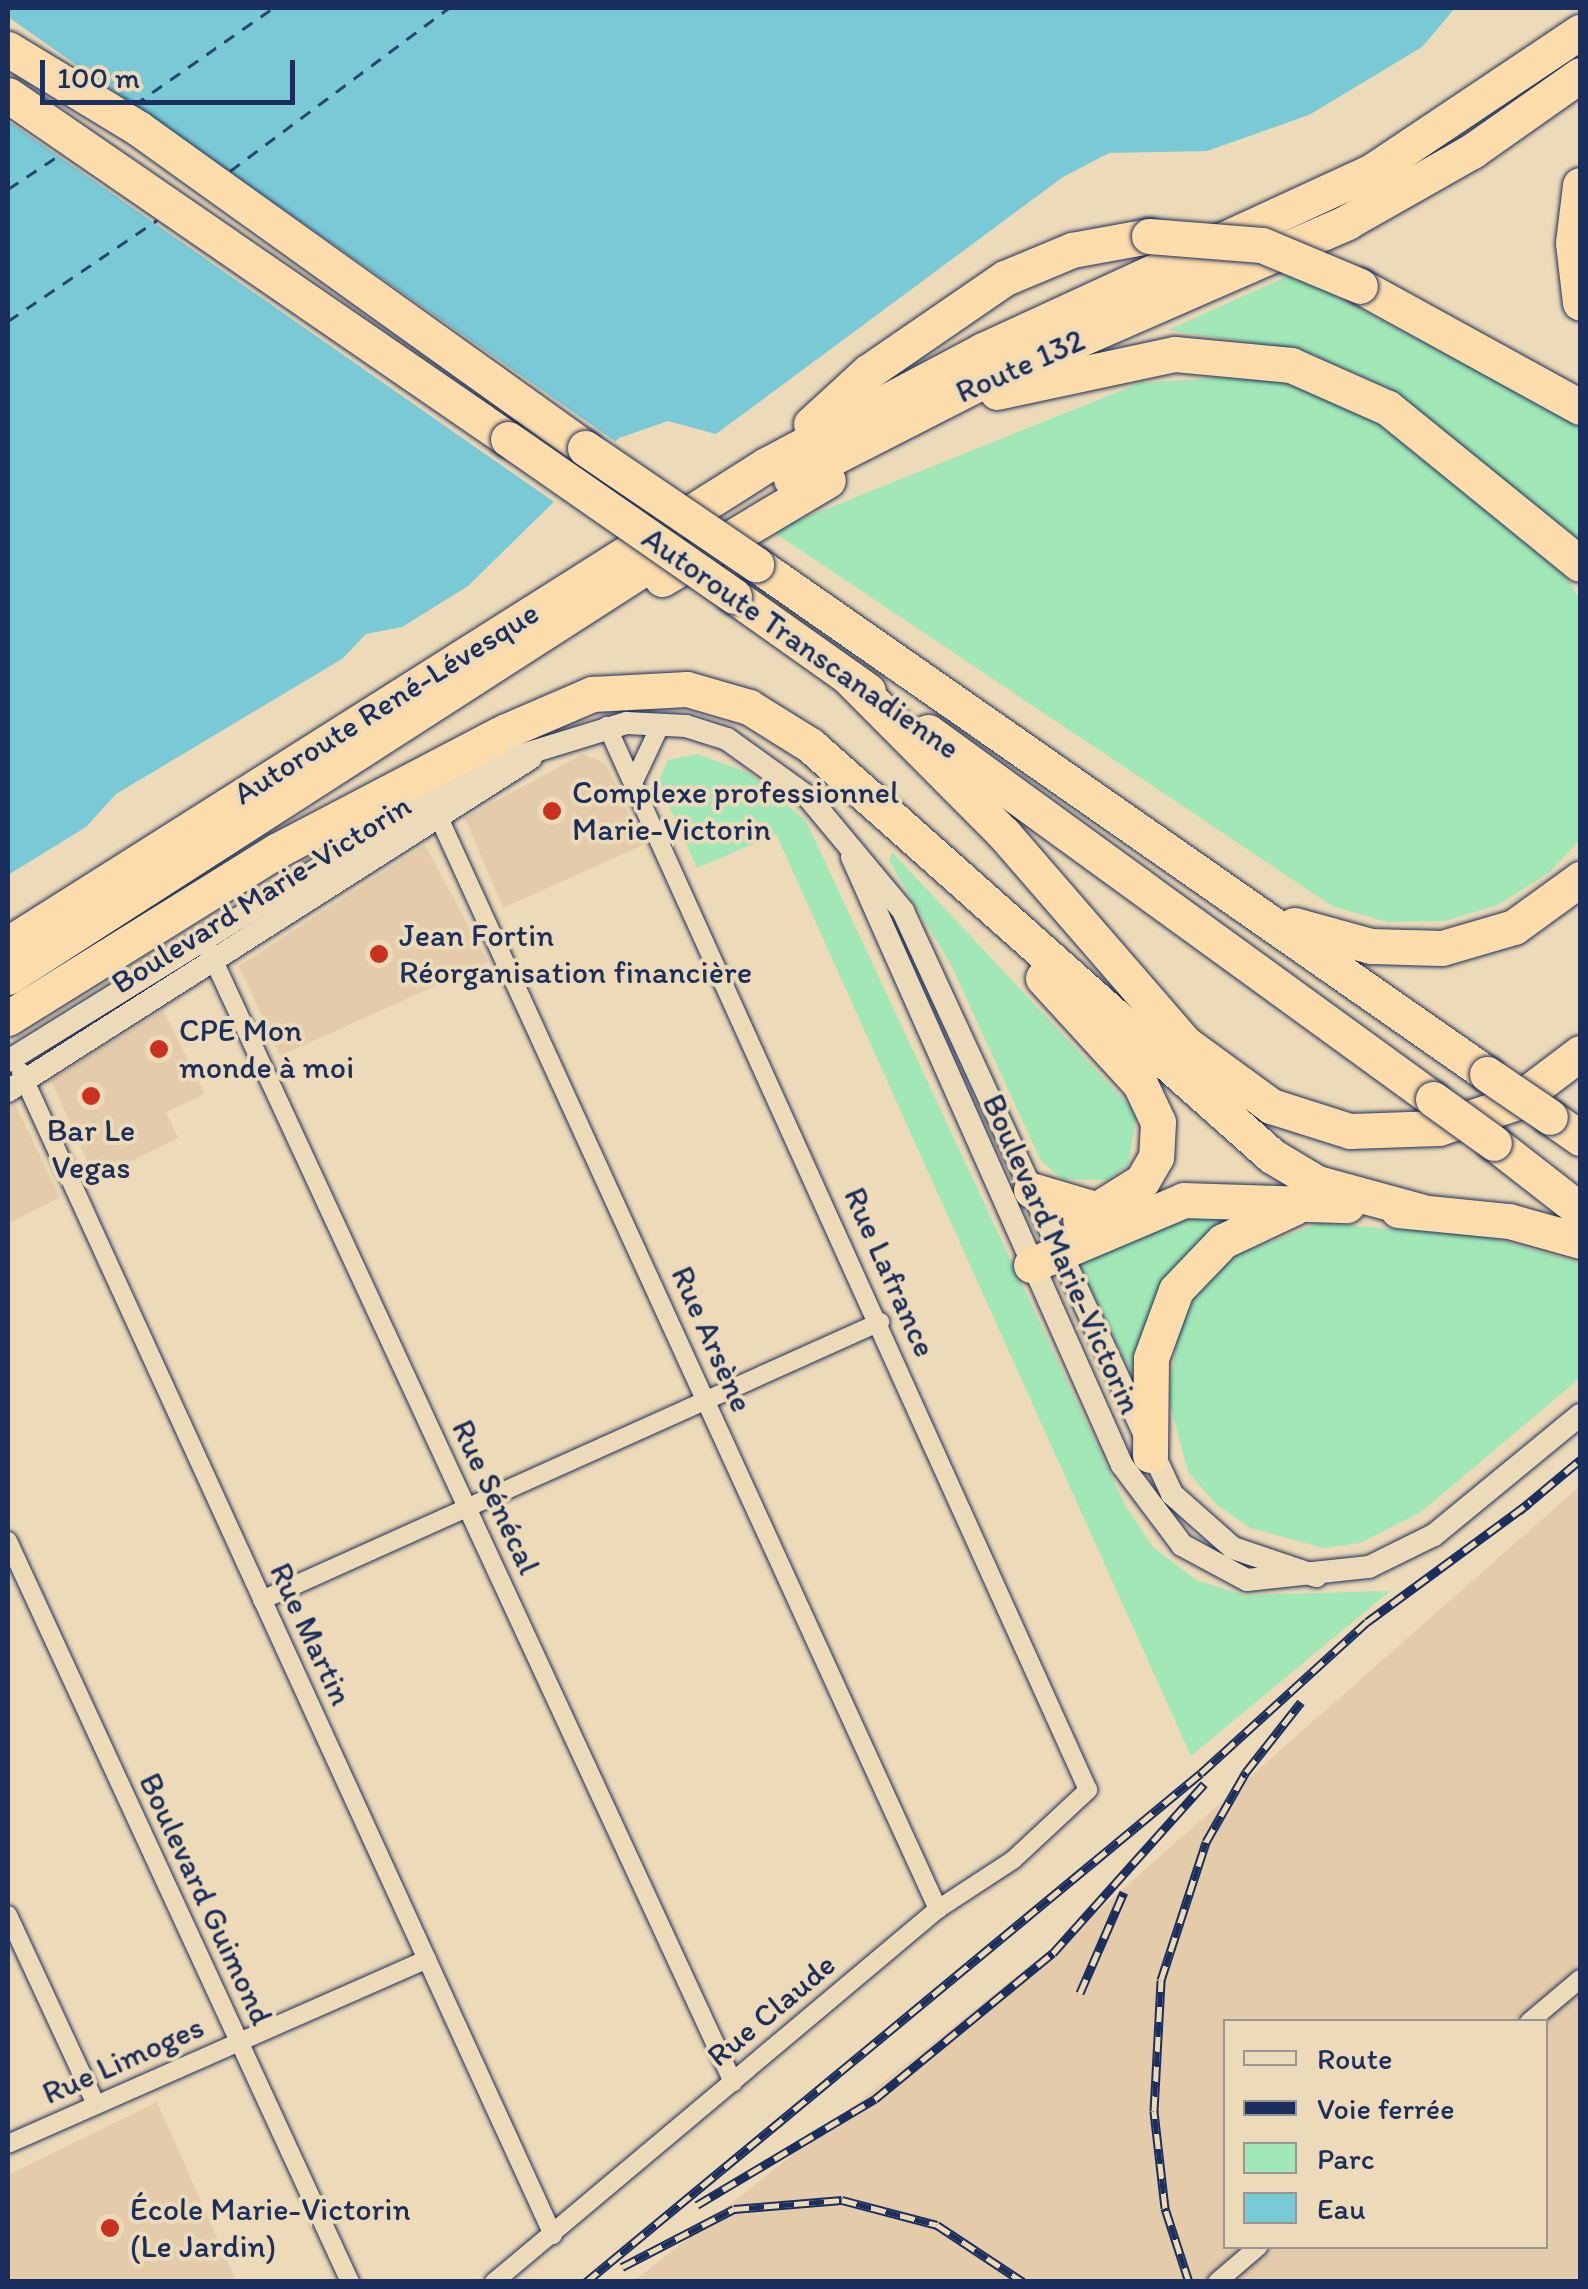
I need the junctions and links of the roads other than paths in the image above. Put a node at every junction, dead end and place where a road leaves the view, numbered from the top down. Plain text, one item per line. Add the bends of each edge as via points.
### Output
1 (1580, 32) edge
2 (8, 49) edge
3 (1580, 75) edge
4 (8, 95) edge
5 (1580, 185) edge
6 (1316, 236) junction
7 (1580, 304) edge
8 (992, 394) junction
9 (1580, 408) edge
10 (766, 465) junction
11 (1580, 564) edge
12 (849, 678) junction
13 (472, 680) joint
14 (661, 724) junction
15 (607, 726) junction
16 (546, 747) junction
17 (635, 779) junction
18 (428, 796) junction
19 (441, 819) junction
20 (847, 844) junction
21 (1580, 879) edge
22 (969, 889) junction
23 (1263, 916) junction
24 (202, 938) junction
25 (8, 944) edge
26 (216, 960) junction
27 (8, 976) edge
28 (8, 999) edge
29 (8, 1018) edge
30 (1580, 1053) edge
31 (10, 1059) edge
32 (17, 1086) edge
33 (1580, 1138) edge
34 (1031, 1190) junction
35 (1310, 1202) junction
36 (1096, 1209) junction
37 (1580, 1210) edge
38 (1420, 1212) junction
39 (1580, 1242) edge
40 (1040, 1249) junction
41 (880, 1322) junction
42 (705, 1396) junction
43 (1580, 1415) edge
44 (1150, 1455) junction
45 (467, 1506) junction
46 (8, 1541) edge
47 (1316, 1576) junction
48 (262, 1600) junction
49 (1088, 1790) joint
50 (938, 1909) junction
51 (8, 1915) edge
52 (426, 1959) junction
53 (1580, 1979) edge
54 (1533, 2019) edge
55 (239, 2042) junction
56 (733, 2082) junction
57 (96, 2105) junction
58 (8, 2144) edge
59 (553, 2236) junction
60 (1256, 2249) edge
61 (350, 2282) edge
62 (494, 2282) edge
63 (1218, 2282) edge

1 - 10 highway, Route 132 via 1372,171 982,350
2 - 23 highway, Autoroute Transcanadienne, bridge via 138,128
3 - 6 highway, Route 132 via 1438,172
4 - 12 highway, Autoroute Transcanadienne, bridge
5 - 7 highway via 1573,244
6 - 8 highway
6 - 13 highway, Route 132 via 829,458
8 - 11 highway via 1162,356 1242,355 1291,365 1398,416
8 - 28 highway via 712,548
9 - 10 highway, bridge via 1360,286 1262,245 1149,236 1057,255 987,288 868,372
10 - 25 highway, Autoroute René-Lévesque
12 - 30 highway via 1004,834 1186,1042 1271,1106 1350,1131 1439,1128 1514,1103
12 - 37 highway, Autoroute Transcanadienne, bridge
13 - 27 highway, Autoroute René-Lévesque
14 - 15 street, Boulevard Marie-Victorin
14 - 17 street
14 - 20 street, Boulevard Marie-Victorin via 751,751 809,798
15 - 16 street, Boulevard Marie-Victorin
15 - 17 street, Rue Lafrance
16 - 18 street, Boulevard Marie-Victorin via 482,766
16 - 19 street, Boulevard Marie-Victorin
17 - 41 street, Rue Lafrance
18 - 19 street, Rue Arsène
18 - 24 street, Boulevard Marie-Victorin
19 - 26 street, Boulevard Marie-Victorin
19 - 42 street, Rue Arsène
20 - 34 street, Boulevard Marie-Victorin via 912,927
20 - 40 street, Boulevard Marie-Victorin
21 - 23 highway via 1514,927 1425,950 1371,946
22 - 29 highway via 770,718 687,689 613,690 571,701 411,777
22 - 36 highway via 1154,1108 1159,1142 1152,1166 1136,1186
22 - 38 highway via 1272,1156 1317,1182
23 - 33 highway, Autoroute Transcanadienne, bridge
24 - 26 street, Rue Sénécal
24 - 31 street, Boulevard Marie-Victorin
26 - 32 street, Boulevard Marie-Victorin
26 - 45 street, Rue Sénécal
31 - 32 street, Rue Martin
32 - 48 street, Rue Martin
34 - 36 highway
34 - 40 street, Boulevard Marie-Victorin
35 - 38 highway
35 - 40 highway via 1184,1200
35 - 44 highway via 1223,1241 1176,1290 1150,1358
36 - 40 highway
38 - 39 highway via 1526,1224
40 - 44 street, Boulevard Marie-Victorin
40 - 47 street, Boulevard Marie-Victorin via 1126,1473 1160,1524 1194,1554 1247,1580
41 - 42 street
41 - 49 street, Rue Lafrance
42 - 45 street
42 - 50 street, Rue Arsène
43 - 47 street, Boulevard Marie-Victorin via 1423,1543 1369,1567
44 - 47 street, Boulevard Marie-Victorin via 1181,1506 1212,1535
45 - 48 street
45 - 56 street, Rue Sénécal
46 - 55 street, Boulevard Guimond
48 - 52 street, Rue Martin
49 - 50 street, Rue Claude via 1013,1860
50 - 56 street, Rue Claude
51 - 57 street
52 - 55 street, Rue Limoges
52 - 59 street, Rue Martin
53 - 54 street
55 - 57 street, Rue Limoges
55 - 61 street, Boulevard Guimond
56 - 59 street, Rue Claude
57 - 58 street, Rue Limoges
59 - 62 street, Rue Claude
60 - 63 street

